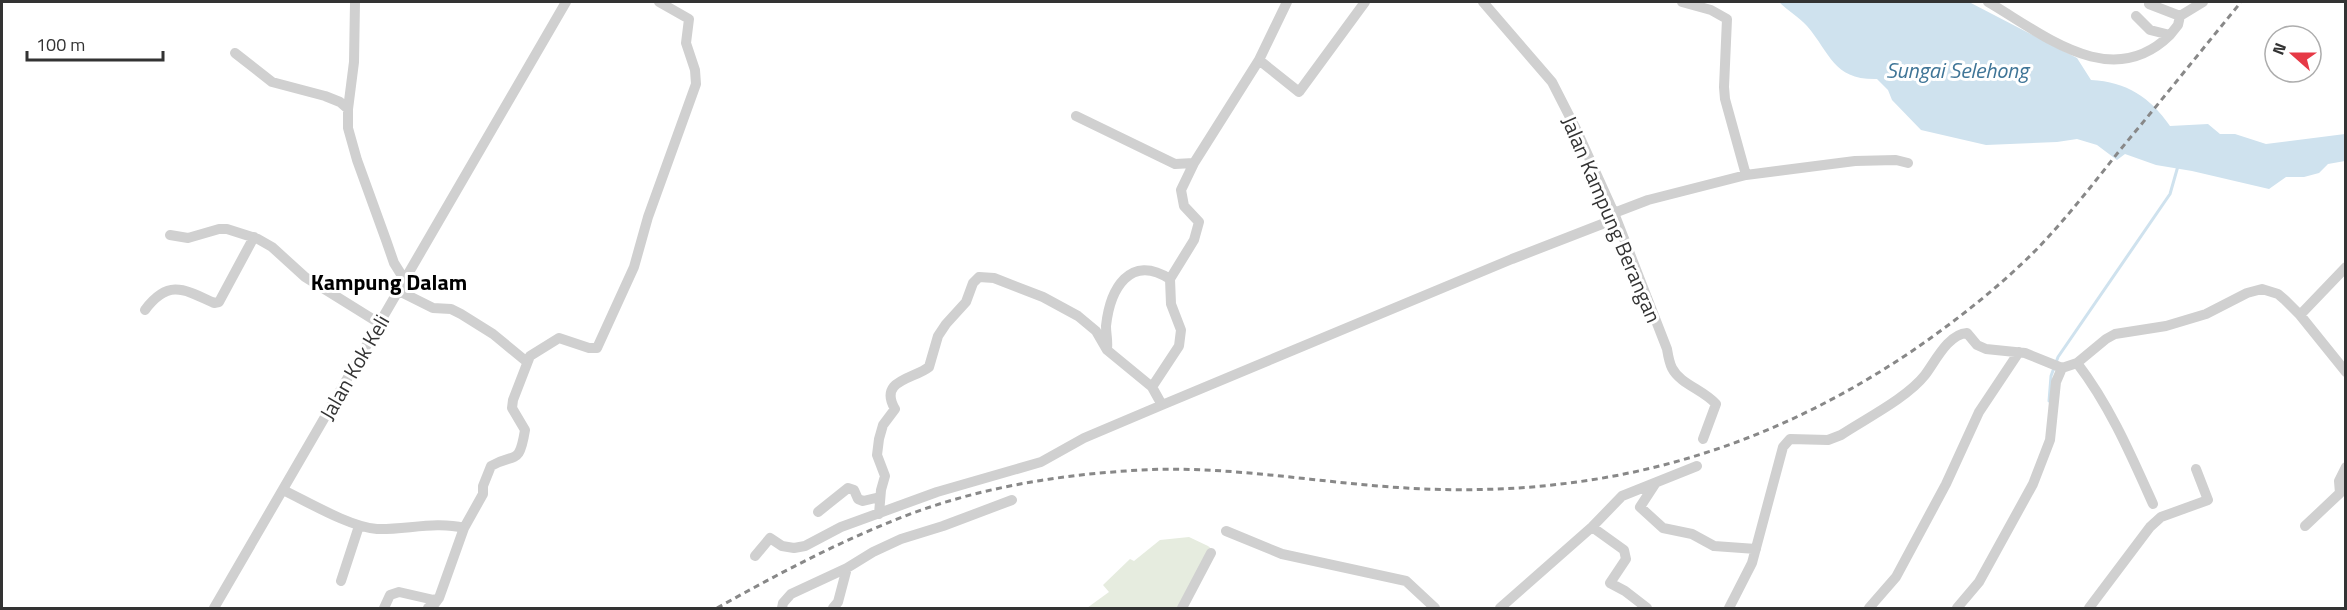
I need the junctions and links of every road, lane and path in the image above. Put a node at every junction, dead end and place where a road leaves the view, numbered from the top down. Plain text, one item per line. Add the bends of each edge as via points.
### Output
1 (355, 2) edge
2 (566, 2) edge
3 (659, 2) edge
4 (1287, 2) edge
5 (1365, 2) edge
6 (1483, 2) edge
7 (1682, 2) edge
8 (1988, 2) edge
9 (2203, 2) edge
10 (2149, 4) dead end
11 (2136, 16) dead end
12 (2180, 16) junction
13 (2170, 35) junction
14 (235, 53) dead end
15 (1259, 60) junction
16 (348, 109) junction
17 (1076, 116) dead end
18 (1194, 163) junction
19 (1908, 164) dead end
20 (1746, 175) junction
21 (1614, 216) junction
22 (170, 234) dead end
23 (254, 237) junction
24 (2346, 267) edge
25 (404, 279) junction
26 (1170, 279) junction
27 (397, 290) junction
28 (145, 310) dead end
29 (2300, 315) junction
30 (379, 323) junction
31 (1107, 350) junction
32 (2019, 352) junction
33 (527, 362) junction
34 (2077, 363) junction
35 (2058, 366) junction
36 (2346, 372) edge
37 (1152, 387) junction
38 (1162, 405) junction
39 (1703, 440) dead end
40 (1697, 466) dead end
41 (2346, 467) edge
42 (2196, 469) dead end
43 (1655, 484) junction
44 (283, 490) junction
45 (880, 497) junction
46 (1012, 500) dead end
47 (2153, 504) dead end
48 (818, 512) dead end
49 (879, 514) junction
50 (359, 526) junction
51 (2306, 526) dead end
52 (1592, 527) junction
53 (464, 528) junction
54 (1226, 531) dead end
55 (1756, 549) junction
56 (1211, 553) dead end
57 (755, 556) dead end
58 (847, 568) junction
59 (341, 581) dead end
60 (439, 598) junction
61 (214, 609) edge
62 (384, 609) edge
63 (428, 609) edge
64 (782, 609) edge
65 (832, 609) edge
66 (1182, 609) edge
67 (1435, 609) edge
68 (1500, 609) edge
69 (1647, 609) edge
70 (1729, 609) edge
71 (1869, 609) edge
72 (1958, 609) edge
73 (2089, 609) edge

1 - 16 street
2 - 25 street, Jalan Kok Keli
3 - 33 street via 689,19 686,43 696,84 634,267 597,348 558,338 534,352
4 - 15 street
5 - 15 street via 1299,92
6 - 21 street, Jalan Kampung Berangan via 1552,82
7 - 20 street via 1727,19 1725,99
8 - 13 street via 2077,53 2097,60 2123,60 2143,54
9 - 12 street
10 - 12 street
11 - 13 street via 2150,30
12 - 13 street
14 - 16 street via 272,82 325,96
15 - 18 street
16 - 25 street via 348,128 357,160 394,263
17 - 18 street via 1175,164
18 - 26 street via 1181,195 1184,206 1198,222 1198,229
19 - 20 street via 1896,160 1855,161
20 - 21 street via 1648,200
21 - 38 street
21 - 39 street, Jalan Kampung Berangan via 1671,366 1716,404
22 - 23 street via 188,238 226,229
23 - 28 street via 219,302 170,289 156,296
23 - 30 street via 272,247 304,277
24 - 29 street
25 - 27 street, Jalan Kok Keli
26 - 31 street via 1158,272 1140,270 1122,281 1109,311
26 - 37 street via 1171,304 1181,339
27 - 30 street, Jalan Kok Keli
27 - 33 street via 433,308 462,314
29 - 34 street via 2278,294 2253,291 2206,314 2166,326 2115,334
29 - 36 street
30 - 44 street, Jalan Kok Keli
31 - 37 street
31 - 45 street via 1096,331 1061,306 994,278 976,279 966,302 938,336 929,367 902,379 892,389 890,400 895,410 883,425 877,455 885,476
32 - 35 street
32 - 55 street via 1986,350 1967,333 1960,334 1913,388 1840,435 1828,440 1790,440 1778,462
32 - 71 street via 1979,412 1896,577
33 - 53 street via 512,408 525,430 520,450 512,459 491,466 483,494
34 - 35 street
34 - 47 street via 2126,442
35 - 72 street via 2050,440 2033,484 1978,582
37 - 38 street
38 - 49 street via 1084,438 1041,462 937,492
40 - 43 street
41 - 51 street via 2339,481 2340,493
42 - 73 street via 2208,500 2161,517 2150,527
43 - 52 street via 1622,496
43 - 55 street via 1640,507 1663,528 1692,534 1713,546
44 - 50 street
44 - 61 street, Jalan Kok Keli
45 - 48 street via 860,501 854,490 848,488
45 - 49 street
46 - 58 street via 901,539
49 - 57 street via 841,527 805,546 782,546 770,538
50 - 53 street
50 - 59 street
52 - 68 street
52 - 69 street via 1624,550 1626,559 1610,583
53 - 60 street
54 - 67 street via 1281,555 1406,581
55 - 70 street
56 - 66 street
58 - 64 street via 791,594
58 - 65 street via 838,602
60 - 62 street via 395,592
60 - 63 street

